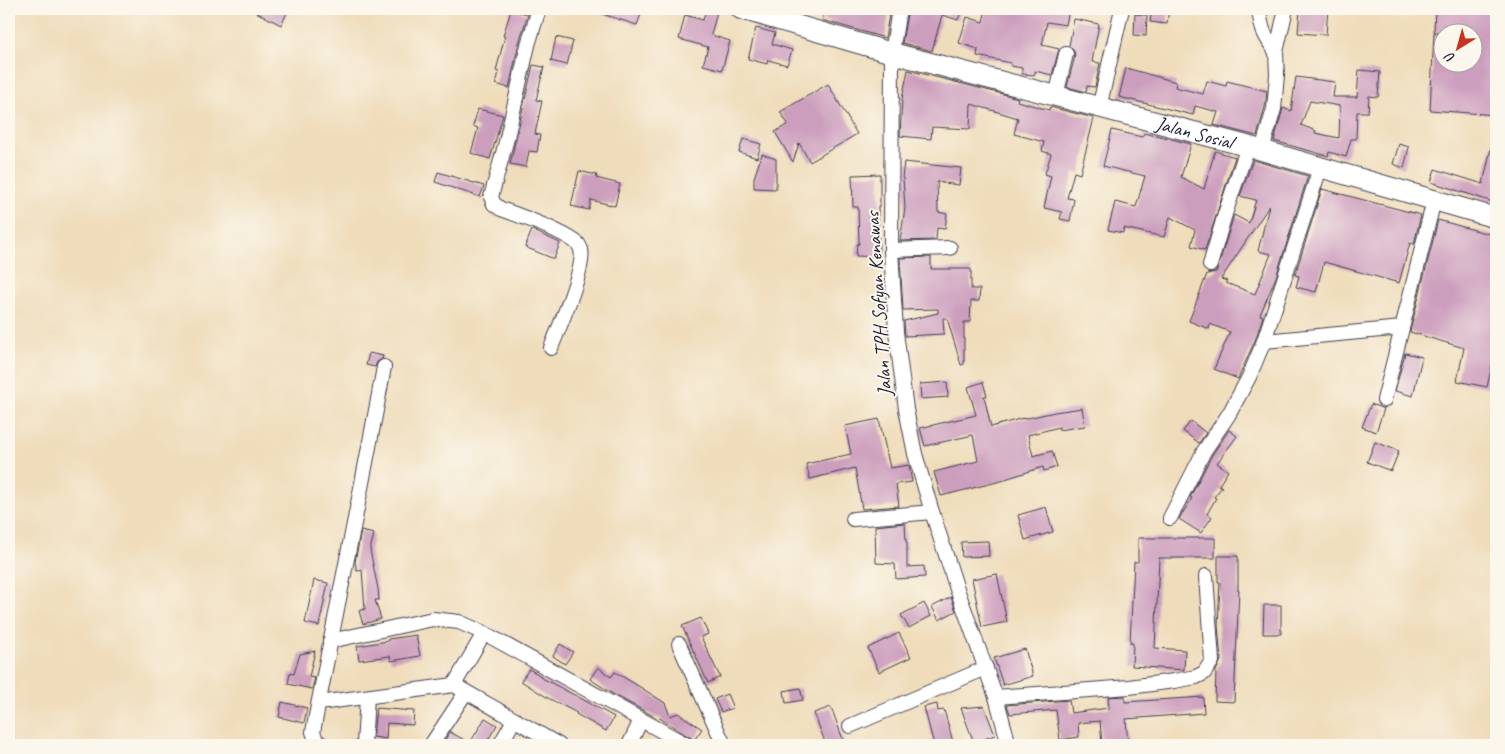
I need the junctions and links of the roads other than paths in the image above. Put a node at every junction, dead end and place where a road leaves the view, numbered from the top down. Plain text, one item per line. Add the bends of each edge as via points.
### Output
1 (539, 9) edge
2 (741, 9) edge
3 (899, 9) edge
4 (1122, 9) edge
5 (1259, 9) edge
6 (1286, 9) edge
7 (1276, 52) junction
8 (892, 53) junction
9 (1066, 54) dead end
10 (1056, 96) junction
11 (1099, 108) junction
12 (1255, 148) junction
13 (1320, 168) junction
14 (1434, 200) junction
15 (1496, 218) edge
16 (950, 248) dead end
17 (891, 250) junction
18 (1210, 265) dead end
19 (1402, 328) junction
20 (1264, 341) junction
21 (551, 348) dead end
22 (384, 367) dead end
23 (1384, 400) dead end
24 (932, 512) junction
25 (1170, 518) dead end
26 (852, 519) dead end
27 (1206, 576) dead end
28 (484, 633) junction
29 (330, 641) junction
30 (679, 644) dead end
31 (986, 668) junction
32 (454, 685) junction
33 (466, 692) junction
34 (367, 697) junction
35 (996, 697) junction
36 (319, 703) junction
37 (514, 720) junction
38 (641, 720) junction
39 (850, 726) dead end
40 (323, 745) edge
41 (364, 745) edge
42 (431, 745) edge
43 (500, 745) edge
44 (559, 745) edge
45 (629, 745) edge
46 (687, 745) edge
47 (724, 745) edge
48 (1008, 745) edge

1 - 21 street via 491,198 501,209 567,236 581,249 573,293
2 - 8 street, Jalan Sosial
3 - 8 street, Jalan TPH Sofyan Kenawas
4 - 11 street
5 - 7 street via 1266,38
6 - 7 street
7 - 12 street via 1274,109
8 - 10 street, Jalan Sosial
8 - 17 street, Jalan TPH Sofyan Kenawas
9 - 10 street
10 - 11 street, Jalan Sosial
11 - 12 street, Jalan Sosial
12 - 13 street, Jalan Sosial
12 - 18 street via 1224,214
13 - 14 street, Jalan Sosial
13 - 20 street
14 - 15 street, Jalan Sosial
14 - 19 street
16 - 17 street
17 - 24 street, Jalan TPH Sofyan Kenawas via 896,332 906,409
19 - 20 street
19 - 23 street
20 - 25 street via 1249,378 1204,451
22 - 29 street
24 - 26 street
24 - 31 street, Jalan TPH Sofyan Kenawas
27 - 35 street via 1212,661 1204,673 1174,682
28 - 29 street via 459,622 433,619
28 - 32 street
28 - 38 street
29 - 36 street
30 - 47 street
31 - 35 street, Jalan TPH Sofyan Kenawas
31 - 39 street
32 - 33 street
32 - 34 street
33 - 37 street
33 - 42 street
34 - 36 street
34 - 41 street
35 - 48 street, Jalan TPH Sofyan Kenawas
36 - 40 street via 313,732
37 - 43 street
37 - 44 street
38 - 45 street
38 - 46 street

